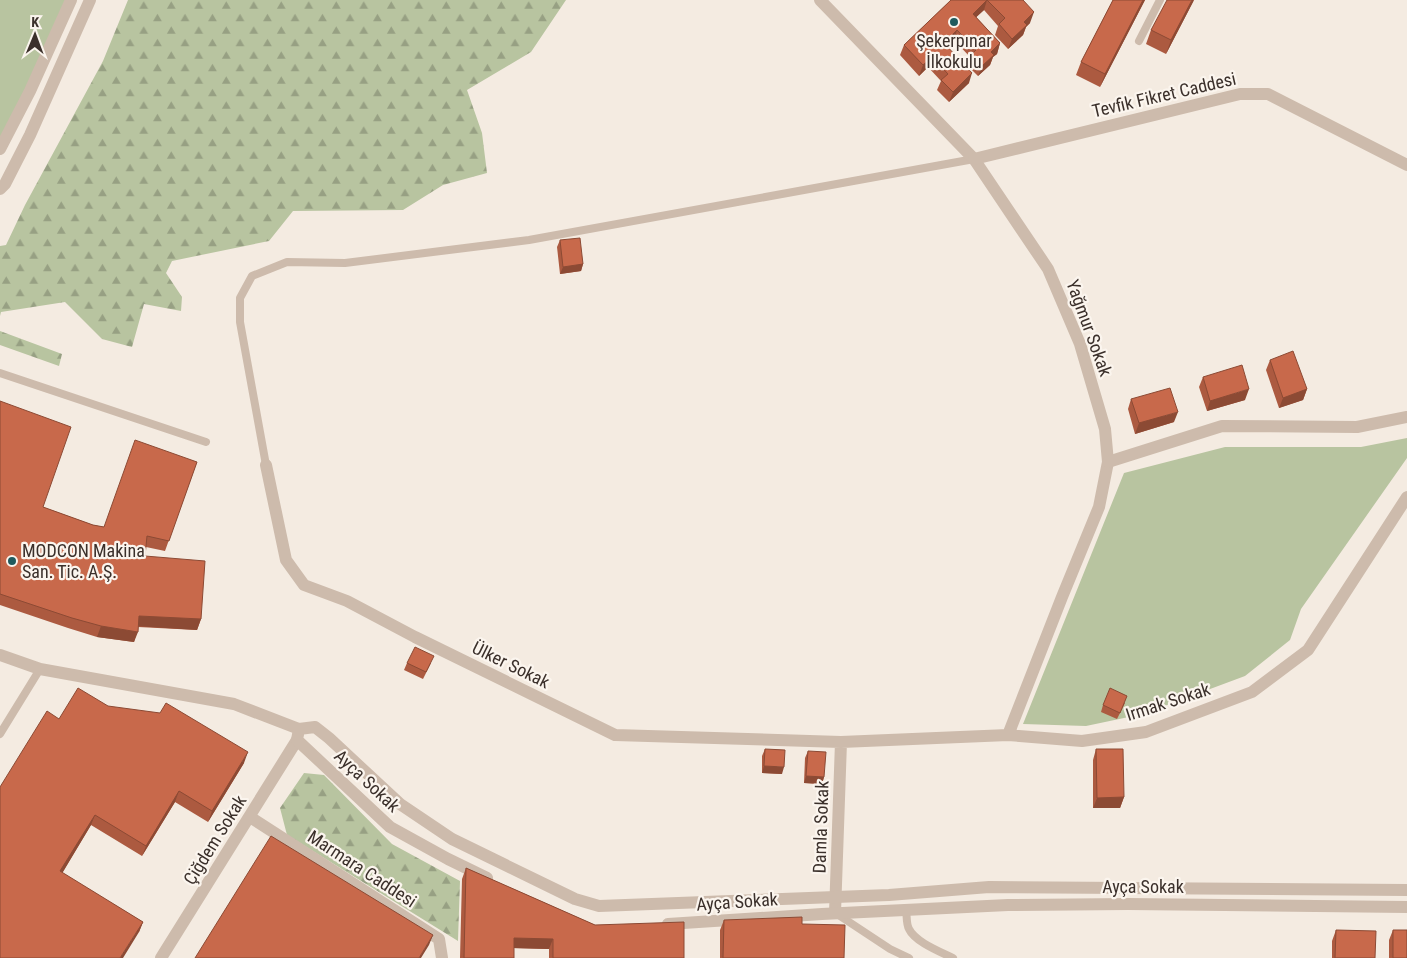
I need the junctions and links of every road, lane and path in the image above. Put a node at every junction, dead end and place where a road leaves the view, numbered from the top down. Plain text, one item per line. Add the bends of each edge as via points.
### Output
1 (71, 0) edge
2 (90, 0) edge
3 (820, 0) edge
4 (1160, 0) edge
5 (1139, 41) dead end
6 (0, 149) edge
7 (974, 159) junction
8 (1407, 166) edge
9 (0, 189) edge
10 (0, 373) edge
11 (1407, 417) edge
12 (206, 442) dead end
13 (1108, 462) junction
14 (266, 465) joint
15 (1407, 497) edge
16 (0, 654) edge
17 (40, 669) junction
18 (0, 734) edge
19 (298, 735) junction
20 (1008, 735) junction
21 (841, 742) junction
22 (250, 817) junction
23 (496, 883) edge
24 (1407, 890) edge
25 (836, 897) junction
26 (1407, 907) edge
27 (906, 909) junction
28 (835, 913) junction
29 (654, 925) edge
30 (161, 958) edge
31 (442, 958) edge
32 (909, 958) edge
33 (953, 958) edge

1 - 6 street
2 - 9 street via 30,135
3 - 7 street, Yağmur Sokak
4 - 5 lane
7 - 8 street, Tevfik Fikret Caddesi via 1240,94 1268,94
7 - 13 street, Yağmur Sokak via 1048,269 1080,344 1105,429
7 - 14 lane via 529,240 345,263 287,262 252,276 240,298 240,322
10 - 12 lane
11 - 13 street via 1357,427 1222,426
13 - 20 street, Yağmur Sokak via 1099,507
14 - 21 street, Ülker Sokak via 286,560 304,585 347,600 615,735
15 - 20 street, Irmak Sokak via 1308,650 1252,692 1146,732 1082,741
16 - 17 street, Ayça Sokak
17 - 18 lane
17 - 19 street, Ayça Sokak via 234,704
19 - 22 street, Çiğdem Sokak
19 - 23 street, Ayça Sokak via 390,827
19 - 25 street, Ayça Sokak via 314,727 400,804 452,839 575,899 599,906
20 - 21 street, Irmak Sokak
21 - 25 street, Damla Sokak
22 - 30 street, Çiğdem Sokak
22 - 31 street, Marmara Caddesi via 439,939
24 - 25 street, Ayça Sokak via 989,887
25 - 28 street, Damla Sokak
26 - 27 street, Ayça Sokak via 1128,904
27 - 28 street, Ayça Sokak
27 - 33 lane via 910,932
28 - 29 street, Ayça Sokak
28 - 32 lane

